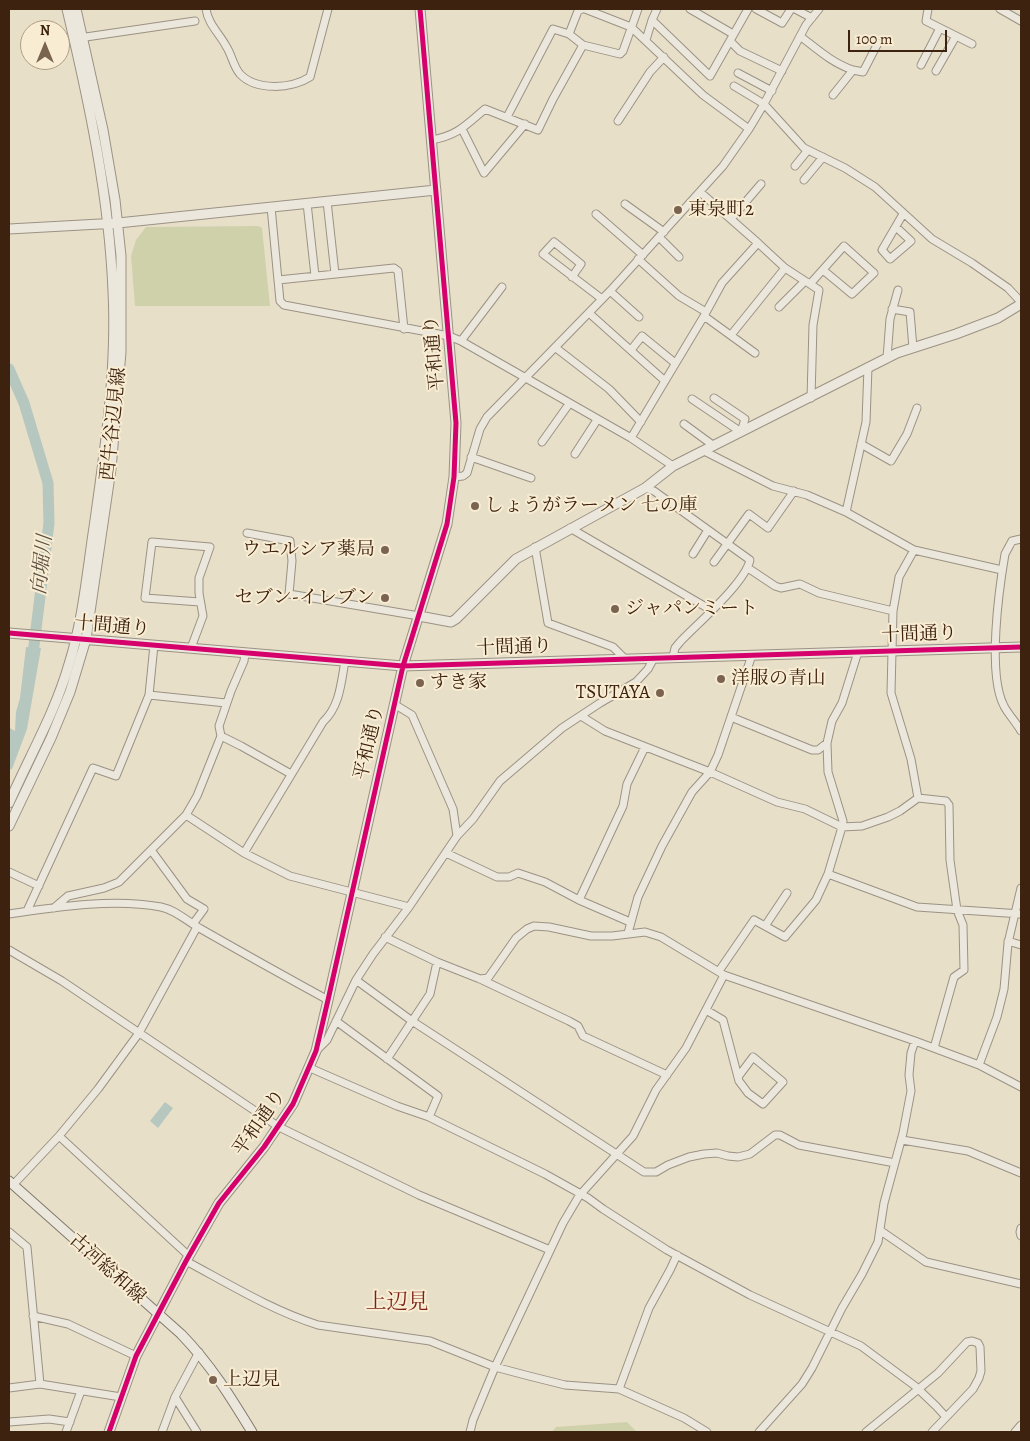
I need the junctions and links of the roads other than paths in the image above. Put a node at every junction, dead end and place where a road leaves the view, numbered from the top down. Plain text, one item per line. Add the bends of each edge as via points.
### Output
1 (67, 9) edge
2 (76, 9) edge
3 (206, 9) edge
4 (328, 9) edge
5 (420, 9) edge
6 (583, 9) edge
7 (610, 9) edge
8 (638, 9) edge
9 (657, 9) edge
10 (690, 9) edge
11 (748, 9) edge
12 (756, 9) edge
13 (791, 9) edge
14 (795, 9) edge
15 (819, 9) edge
16 (928, 9) edge
17 (1000, 9) edge
18 (607, 17) junction
19 (812, 18) junction
20 (652, 20) junction
21 (195, 21) dead end
22 (1021, 21) edge
23 (631, 27) junction
24 (940, 28) junction
25 (569, 34) junction
26 (800, 36) junction
27 (956, 36) junction
28 (78, 38) junction
29 (732, 38) junction
30 (646, 40) junction
31 (878, 43) dead end
32 (972, 44) dead end
33 (583, 45) junction
34 (664, 57) junction
35 (921, 65) dead end
36 (853, 70) junction
37 (782, 71) junction
38 (936, 71) dead end
39 (738, 73) dead end
40 (734, 86) dead end
41 (772, 91) junction
42 (833, 95) dead end
43 (764, 104) junction
44 (507, 117) junction
45 (618, 121) dead end
46 (524, 124) junction
47 (462, 129) junction
48 (749, 129) junction
49 (432, 140) junction
50 (808, 150) junction
51 (823, 157) junction
52 (795, 166) dead end
53 (804, 180) dead end
54 (761, 184) dead end
55 (436, 190) junction
56 (700, 192) junction
57 (327, 201) junction
58 (307, 203) junction
59 (625, 204) dead end
60 (271, 207) junction
61 (596, 214) dead end
62 (904, 214) junction
63 (731, 219) junction
64 (118, 223) junction
65 (107, 224) junction
66 (896, 227) junction
67 (9, 229) edge
68 (661, 234) junction
69 (758, 243) junction
70 (640, 257) junction
71 (679, 257) dead end
72 (785, 268) junction
73 (823, 270) junction
74 (334, 274) junction
75 (315, 276) junction
76 (572, 277) junction
77 (278, 280) junction
78 (807, 282) junction
79 (502, 287) dead end
80 (898, 290) dead end
81 (610, 291) junction
82 (602, 299) junction
83 (1021, 303) edge
84 (779, 307) dead end
85 (892, 309) junction
86 (588, 313) junction
87 (705, 314) junction
88 (639, 317) dead end
89 (404, 329) junction
90 (731, 335) junction
91 (449, 336) junction
92 (461, 342) junction
93 (556, 348) junction
94 (913, 348) junction
95 (631, 350) junction
96 (755, 353) dead end
97 (887, 358) junction
98 (675, 363) junction
99 (868, 367) junction
100 (526, 379) junction
101 (665, 380) junction
102 (714, 398) dead end
103 (811, 398) junction
104 (692, 399) dead end
105 (569, 404) junction
106 (917, 408) dead end
107 (597, 420) junction
108 (641, 422) junction
109 (684, 424) dead end
110 (742, 432) junction
111 (632, 438) junction
112 (542, 442) dead end
113 (861, 444) junction
114 (714, 446) junction
115 (704, 451) junction
116 (575, 454) dead end
117 (471, 457) junction
118 (673, 466) junction
119 (454, 477) junction
120 (532, 478) dead end
121 (645, 488) junction
122 (794, 491) junction
123 (846, 512) junction
124 (570, 528) junction
125 (708, 530) junction
126 (248, 533) dead end
127 (1021, 539) edge
128 (727, 544) junction
129 (535, 547) junction
130 (914, 550) junction
131 (693, 554) dead end
132 (714, 562) dead end
133 (748, 568) junction
134 (1002, 570) junction
135 (200, 602) junction
136 (711, 610) junction
137 (893, 611) junction
138 (419, 616) junction
139 (9, 633) edge
140 (76, 638) junction
141 (86, 639) junction
142 (154, 645) junction
143 (1021, 647) edge
144 (191, 648) junction
145 (996, 648) junction
146 (892, 651) junction
147 (858, 652) junction
148 (245, 653) junction
149 (752, 656) junction
150 (654, 658) junction
151 (673, 658) junction
152 (625, 659) junction
153 (345, 661) junction
154 (404, 666) junction
155 (149, 695) junction
156 (226, 702) junction
157 (394, 704) junction
158 (581, 716) junction
159 (731, 717) junction
160 (1021, 731) edge
161 (221, 736) junction
162 (828, 743) junction
163 (645, 747) junction
164 (710, 772) junction
165 (291, 774) junction
166 (918, 798) junction
167 (9, 803) edge
168 (186, 815) junction
169 (9, 826) edge
170 (842, 827) junction
171 (458, 836) junction
172 (151, 850) junction
173 (244, 853) junction
174 (446, 853) junction
175 (9, 872) edge
176 (828, 874) junction
177 (39, 886) junction
178 (1021, 888) edge
179 (352, 892) junction
180 (788, 893) dead end
181 (579, 900) junction
182 (409, 907) junction
183 (54, 908) junction
184 (957, 910) junction
185 (27, 911) junction
186 (9, 914) edge
187 (1018, 914) edge
188 (630, 922) junction
189 (195, 926) junction
190 (765, 926) junction
191 (628, 933) junction
192 (385, 937) junction
193 (1008, 941) junction
194 (1021, 945) edge
195 (9, 950) edge
196 (437, 962) junction
197 (722, 973) junction
198 (480, 979) junction
199 (356, 980) junction
200 (328, 1000) junction
201 (706, 1010) junction
202 (336, 1021) junction
203 (412, 1021) junction
204 (139, 1033) junction
205 (915, 1041) junction
206 (934, 1048) junction
207 (316, 1051) junction
208 (387, 1059) junction
209 (979, 1065) junction
210 (310, 1068) junction
211 (667, 1075) junction
212 (738, 1078) junction
213 (1021, 1087) edge
214 (429, 1117) junction
215 (279, 1127) junction
216 (59, 1136) junction
217 (902, 1140) junction
218 (616, 1155) junction
219 (895, 1163) junction
220 (1021, 1174) edge
221 (11, 1183) edge
222 (581, 1194) junction
223 (1021, 1228) edge
224 (880, 1231) junction
225 (9, 1232) edge
226 (1021, 1236) edge
227 (550, 1250) junction
228 (677, 1255) junction
229 (187, 1258) junction
230 (1021, 1284) edge
231 (157, 1314) junction
232 (33, 1316) junction
233 (830, 1332) junction
234 (199, 1352) junction
235 (136, 1356) junction
236 (495, 1367) junction
237 (40, 1384) junction
238 (9, 1388) edge
239 (918, 1388) junction
240 (619, 1389) junction
241 (81, 1391) junction
242 (121, 1397) junction
243 (174, 1397) junction
244 (946, 1418) junction
245 (9, 1422) edge
246 (70, 1422) junction
247 (1021, 1425) edge
248 (66, 1432) edge
249 (109, 1432) edge
250 (162, 1432) edge
251 (197, 1432) edge
252 (252, 1432) edge
253 (470, 1432) edge
254 (707, 1432) edge
255 (759, 1432) edge
256 (866, 1432) edge
257 (932, 1432) edge
258 (1015, 1432) edge

1 - 28 street, 西牛谷辺見線
2 - 28 street, 西牛谷辺見線
3 - 4 street via 209,22 227,47 239,73 256,84 282,86 310,77
5 - 49 street, 平和通り
6 - 18 street
6 - 25 street via 578,11
7 - 18 street
8 - 23 street
9 - 20 street
10 - 29 street
11 - 29 street
12 - 13 street via 782,23
14 - 19 street
15 - 19 street
16 - 24 street via 926,21
17 - 22 street
18 - 23 street
19 - 26 street
20 - 29 street via 710,76
20 - 30 street
21 - 28 street
23 - 30 street
23 - 33 street via 620,54
24 - 27 street
24 - 35 street
25 - 33 street
25 - 44 street via 553,29
26 - 36 street via 828,59
26 - 37 street
27 - 32 street
27 - 38 street
28 - 64 street, 西牛谷辺見線 via 103,130
28 - 65 street, 西牛谷辺見線
29 - 37 street via 740,50
30 - 34 street
31 - 36 street via 863,72
33 - 46 street via 538,130
34 - 45 street via 650,72
34 - 48 street via 703,95
36 - 42 street
37 - 41 street
39 - 41 street
40 - 43 street
41 - 43 street
43 - 48 street
43 - 50 street
44 - 46 street
44 - 47 street via 485,109
46 - 47 street via 484,173
47 - 49 street via 451,136
48 - 56 street
49 - 55 street, 平和通り
50 - 51 street
50 - 52 street
51 - 53 street
51 - 62 street via 875,186
54 - 63 street
55 - 57 street
55 - 91 street, 平和通り
56 - 63 street
56 - 68 street
57 - 58 street
57 - 74 street
58 - 60 street
58 - 75 street
59 - 68 street
60 - 64 street
60 - 77 street
61 - 70 street
62 - 66 street
62 - 83 street via 932,239 1008,288
63 - 69 street
64 - 65 street
64 - 141 street, 西牛谷辺見線 via 122,352 111,469
65 - 67 street
65 - 140 street, 西牛谷辺見線 via 113,293 110,397
66 - 66 street via 882,250 890,259 911,241
68 - 70 street
68 - 71 street
69 - 72 street
69 - 87 street via 722,283
70 - 81 street
70 - 87 street via 679,296
72 - 78 street
72 - 90 street
73 - 73 street via 844,246 874,272 852,294
73 - 78 street
74 - 75 street
74 - 89 street via 394,268 398,271
75 - 77 street
76 - 76 street via 543,254 554,242 581,264
76 - 82 street
77 - 89 street via 280,301 284,305
78 - 84 street
78 - 103 street via 819,290 813,325
79 - 92 street
80 - 85 street
81 - 82 street
81 - 88 street
82 - 86 street
83 - 94 street via 998,318
85 - 94 street via 910,312
85 - 97 street
86 - 93 street
86 - 95 street
87 - 90 street
87 - 98 street
89 - 91 street
90 - 96 street
91 - 92 street
91 - 119 street, 平和通り via 456,423
92 - 100 street
93 - 100 street
93 - 108 street via 610,389
94 - 97 street
95 - 98 street via 642,336
95 - 101 street
97 - 99 street
98 - 101 street
99 - 103 street
99 - 113 street via 866,422
100 - 105 street
100 - 117 street via 483,423
101 - 108 street
102 - 110 street via 745,420
103 - 110 street
104 - 110 street
105 - 107 street
105 - 112 street
106 - 113 street via 891,461
107 - 111 street
107 - 116 street
108 - 111 street
109 - 114 street
110 - 114 street
111 - 118 street
113 - 123 street
114 - 115 street
115 - 118 street
115 - 122 street via 773,486
117 - 119 street via 467,473
117 - 120 street
118 - 121 street
119 - 138 street, 平和通り via 443,539
121 - 124 street
121 - 125 street
122 - 123 street
122 - 128 street via 768,528 749,514
123 - 130 street
124 - 129 street
124 - 136 street
125 - 128 street
125 - 131 street
126 - 138 street via 290,541 289,594
127 - 134 street via 1012,541 1007,547
128 - 132 street
128 - 133 street via 750,560
129 - 138 street via 516,559 451,622
129 - 152 street via 548,623 613,647
130 - 134 street
130 - 137 street via 899,578
133 - 136 street
133 - 137 street via 781,588 800,584 819,593
134 - 145 street
135 - 135 street via 199,578 210,547 152,542 145,598
135 - 144 street via 203,616
136 - 151 street via 675,648
137 - 146 street
138 - 154 street, 平和通り
139 - 140 street, 十間通り
140 - 141 street, 十間通り
140 - 167 street, 西牛谷辺見線 via 52,711
141 - 142 street, 十間通り
141 - 169 street, 西牛谷辺見線 via 70,692
142 - 144 street, 十間通り
142 - 155 street
143 - 145 street, 十間通り
144 - 148 street, 十間通り
145 - 146 street, 十間通り
145 - 160 street via 997,683 1003,705
146 - 147 street, 十間通り
146 - 166 street via 891,693 911,759
147 - 149 street, 十間通り
147 - 162 street via 842,703 832,721
148 - 153 street, 十間通り
148 - 156 street
149 - 151 street, 十間通り
149 - 159 street
150 - 151 street, 十間通り
150 - 152 street, 十間通り
150 - 158 street via 636,682
152 - 154 street, 十間通り
153 - 154 street, 十間通り
153 - 165 street via 334,708
154 - 157 street, 平和通り
155 - 156 street
155 - 177 street via 116,776 93,768
156 - 161 street via 219,726
157 - 171 street via 412,715 453,809
157 - 179 street, 平和通り
158 - 163 street via 605,731
158 - 171 street via 562,728 500,781
159 - 162 street via 812,750
159 - 164 street
161 - 165 street
161 - 168 street
162 - 170 street via 828,772
163 - 164 street
163 - 181 street via 627,784 623,806
164 - 170 street
164 - 188 street via 692,792 662,846 645,879
165 - 173 street
166 - 170 street via 888,817 862,826
166 - 184 street via 949,805 950,860
168 - 172 street
168 - 173 street
170 - 176 street
171 - 174 street
172 - 183 street via 119,882 68,896
172 - 189 street via 186,899 204,910
173 - 179 street via 290,876
174 - 181 street via 497,877 518,873 545,882
174 - 182 street
175 - 177 street
176 - 184 street via 917,907
176 - 190 street via 816,900 785,937
177 - 185 street
178 - 187 street
179 - 182 street
179 - 200 street, 平和通り
180 - 190 street
181 - 188 street
182 - 192 street
183 - 185 street
183 - 189 street via 120,903 160,907
184 - 187 street
184 - 206 street via 963,925 964,970 954,977
185 - 186 street
187 - 193 street
188 - 191 street
189 - 200 street
189 - 204 street
190 - 197 street via 754,920
191 - 197 street via 645,932 661,937
191 - 198 street via 591,936 549,926 534,926 516,938 488,978
192 - 196 street
192 - 199 street
193 - 194 street
193 - 209 street via 1004,989
195 - 204 street
196 - 198 street
196 - 203 street via 430,994
197 - 201 street
197 - 205 street
198 - 211 street via 569,1021 578,1026 583,1036
199 - 202 street
199 - 203 street
200 - 207 street, 平和通り
201 - 211 street
201 - 212 street via 723,1020
202 - 207 street via 327,1040
202 - 208 street
203 - 208 street
203 - 218 street
204 - 215 street
204 - 216 street
205 - 206 street
205 - 217 street via 909,1075 911,1091
206 - 209 street
207 - 210 street, 平和通り
208 - 214 street via 438,1096
209 - 213 street
210 - 214 street
210 - 215 street, 平和通り via 294,1104
211 - 218 street via 633,1136
212 - 212 street via 748,1093 763,1104 783,1082 753,1057
214 - 222 street
215 - 227 street via 419,1195
215 - 229 street, 平和通り via 219,1203
216 - 221 street
216 - 229 street
217 - 219 street
217 - 220 street via 968,1151
218 - 219 street via 644,1172 656,1172 704,1154 738,1157 750,1154 775,1135 780,1135 799,1145
218 - 222 street
219 - 224 street
221 - 231 street, 古河総和線
222 - 227 street
222 - 228 street
223 - 226 street
224 - 230 street via 926,1262
224 - 233 street via 871,1258
225 - 232 street via 26,1247
227 - 236 street
228 - 233 street via 750,1295
228 - 240 street via 648,1308
229 - 231 street, 平和通り
229 - 236 street via 270,1307 303,1321 430,1340
231 - 234 street, 古河総和線
231 - 235 street, 平和通り
232 - 235 street via 68,1324
232 - 237 street
233 - 239 street via 861,1346
233 - 255 street via 802,1384
234 - 243 street
234 - 252 street, 古河総和線
235 - 242 street, 平和通り
236 - 240 street via 565,1385
236 - 253 street
237 - 238 street
237 - 241 street
239 - 244 street
239 - 244 street via 938,1373 967,1342 978,1343 979,1378
239 - 256 street
240 - 254 street
241 - 242 street
241 - 246 street
242 - 249 street, 平和通り
243 - 250 street
243 - 251 street
244 - 257 street
245 - 246 street via 49,1418
246 - 248 street
247 - 258 street

